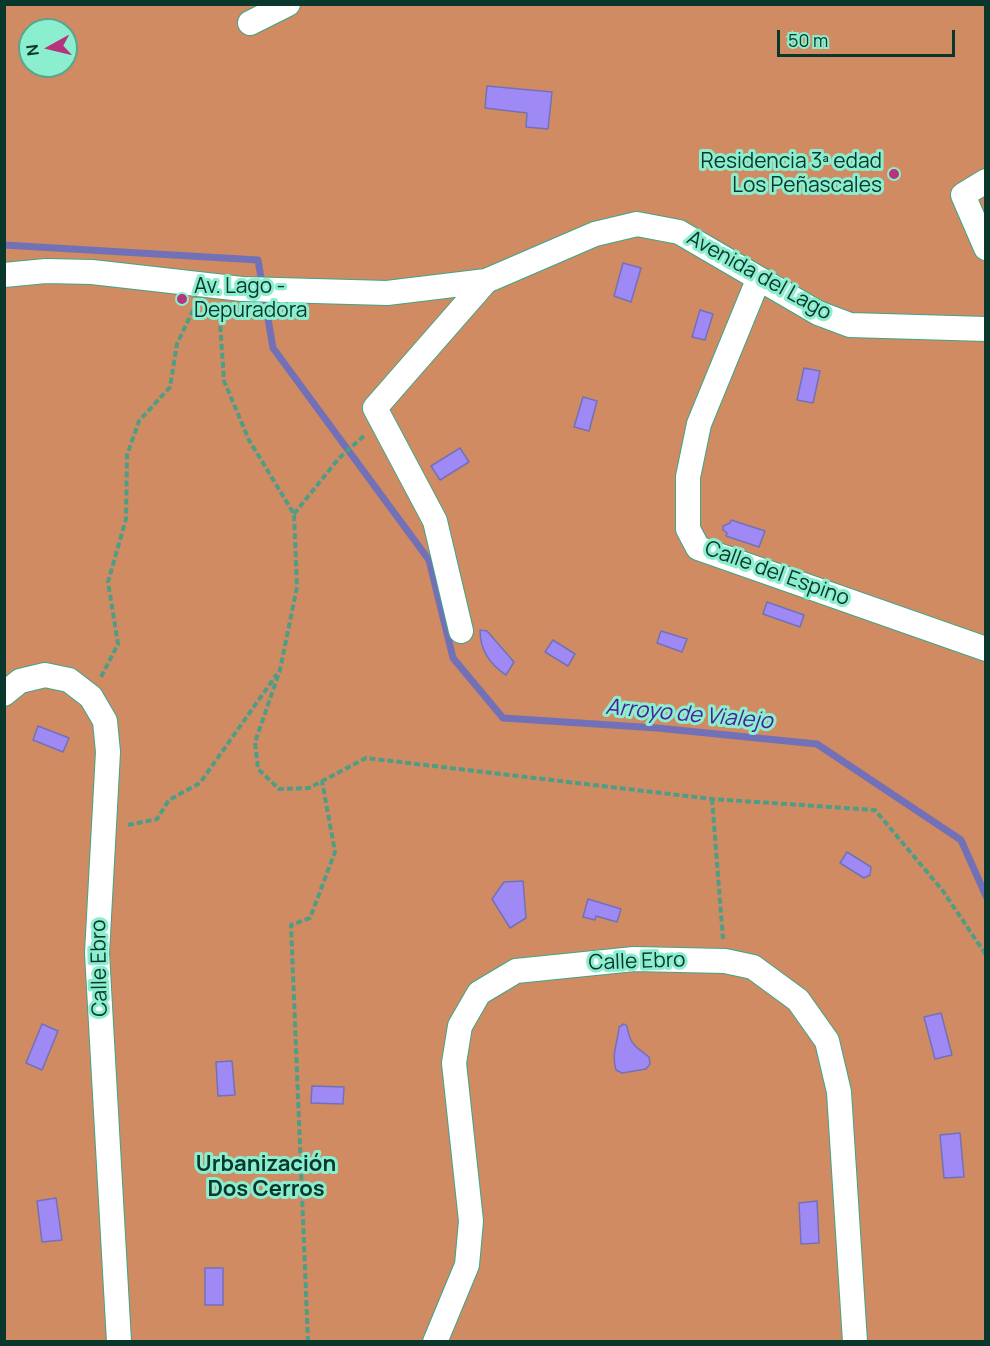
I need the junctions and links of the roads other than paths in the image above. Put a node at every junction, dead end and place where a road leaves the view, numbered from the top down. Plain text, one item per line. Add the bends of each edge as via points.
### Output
1 (288, 4) edge
2 (250, 23) dead end
3 (986, 181) edge
4 (986, 248) edge
5 (4, 275) edge
6 (758, 280) junction
7 (486, 281) junction
8 (986, 328) edge
9 (461, 632) dead end
10 (986, 649) edge
11 (4, 694) edge
12 (119, 1341) edge
13 (435, 1341) edge
14 (855, 1341) edge

1 - 2 street
3 - 4 street via 963,195
5 - 7 street, Avenida del Lago via 92,272 242,289 387,293
6 - 7 street, Avenida del Lago via 678,232 637,224 595,234
6 - 8 street, Avenida del Lago via 818,313 850,325
6 - 10 street, Calle del Espino via 699,424 688,477 688,529 698,548
7 - 9 street via 375,408 435,521
11 - 12 street, Calle Ebro via 20,681 45,675 69,680 91,697 105,721 108,752 97,953
13 - 14 street, Calle Ebro via 467,1265 471,1221 454,1063 460,1026 479,993 516,971 634,959 725,961 753,967 798,1000 827,1041 839,1092

